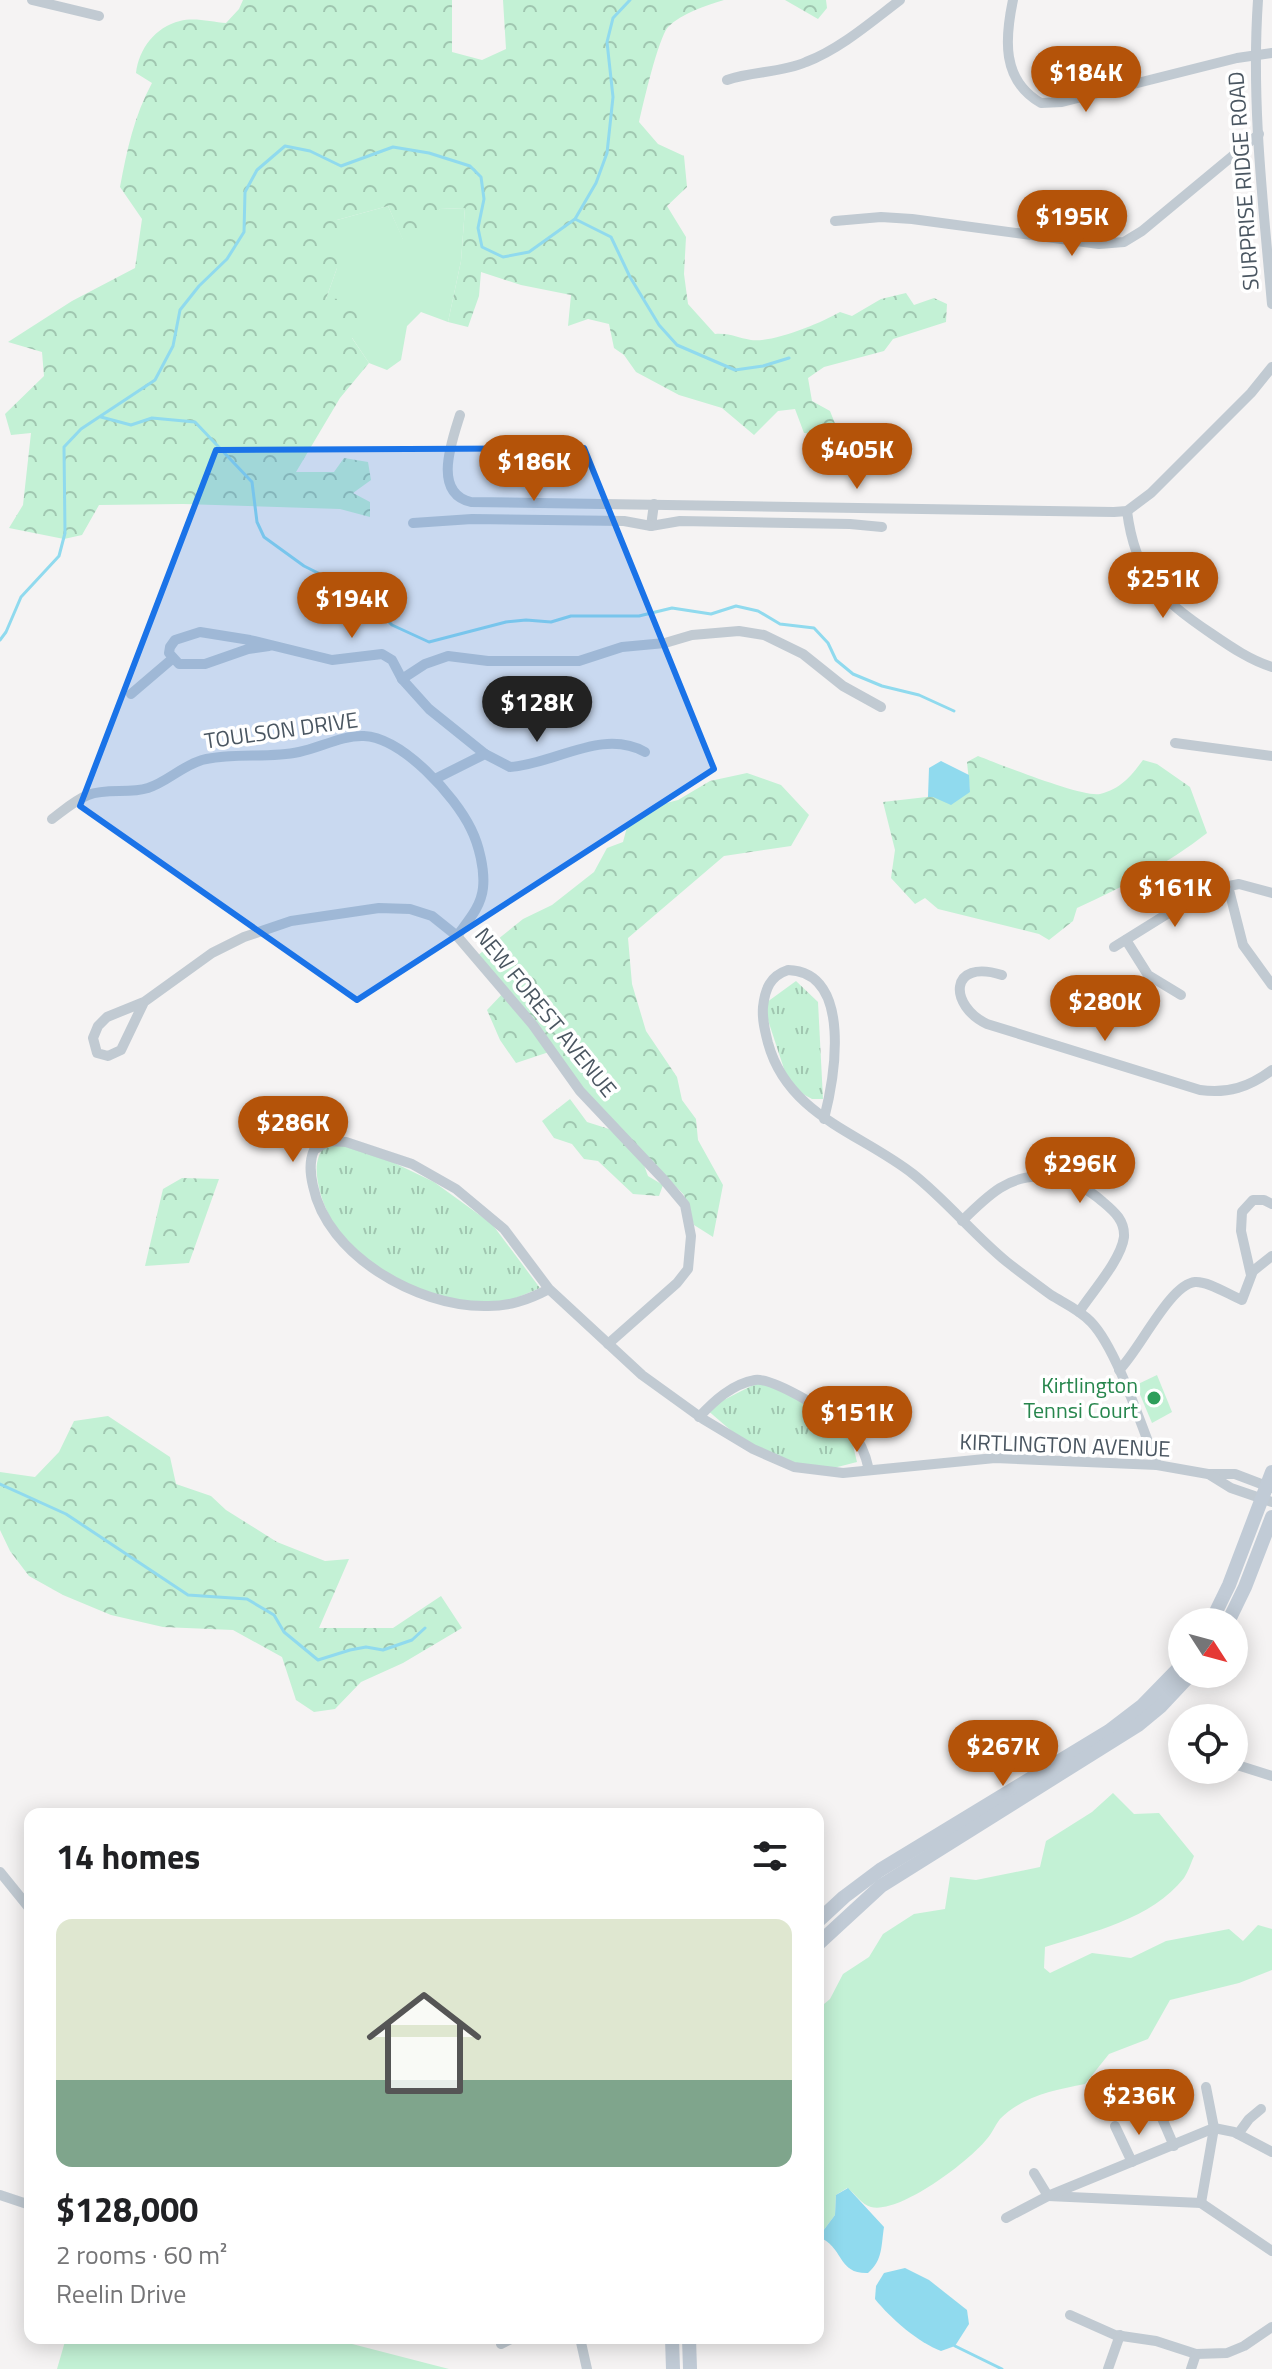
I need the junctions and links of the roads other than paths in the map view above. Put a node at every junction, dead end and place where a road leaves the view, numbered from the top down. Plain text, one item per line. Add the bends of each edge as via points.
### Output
1 (32, 0) edge
2 (900, 0) edge
3 (1013, 0) edge
4 (1258, 0) edge
5 (99, 16) dead end
6 (1272, 53) edge
7 (1254, 55) junction
8 (727, 80) dead end
9 (1259, 134) junction
10 (835, 221) dead end
11 (1272, 304) edge
12 (1272, 367) edge
13 (460, 415) dead end
14 (654, 504) junction
15 (1127, 511) junction
16 (413, 523) dead end
17 (651, 526) junction
18 (882, 527) dead end
19 (269, 646) junction
20 (172, 659) junction
21 (1272, 667) edge
22 (402, 679) junction
23 (131, 694) dead end
24 (881, 707) dead end
25 (1175, 743) dead end
26 (645, 752) dead end
27 (485, 754) junction
28 (1272, 756) edge
29 (435, 779) junction
30 (52, 819) dead end
31 (1228, 886) junction
32 (1272, 893) edge
33 (457, 936) junction
34 (1126, 940) junction
35 (1114, 947) dead end
36 (1002, 975) dead end
37 (1272, 985) edge
38 (1181, 995) dead end
39 (144, 1002) junction
40 (1272, 1070) edge
41 (824, 1119) junction
42 (1272, 1204) edge
43 (962, 1221) junction
44 (1272, 1256) edge
45 (1251, 1275) junction
46 (549, 1289) junction
47 (1079, 1312) junction
48 (608, 1344) junction
49 (1119, 1370) junction
50 (699, 1417) junction
51 (1157, 1465) junction
52 (869, 1470) junction
53 (1269, 1489) edge
54 (1272, 1517) edge
55 (1218, 1608) edge
56 (1235, 1608) edge
57 (1168, 1679) edge
58 (1178, 1688) edge
59 (1248, 1768) edge
60 (1272, 1776) edge
61 (0, 1872) edge
62 (24, 1902) edge
63 (824, 1916) edge
64 (824, 1938) edge
65 (1206, 2087) dead end
66 (1158, 2109) dead end
67 (1261, 2109) dead end
68 (1115, 2126) dead end
69 (1214, 2128) junction
70 (1238, 2134) junction
71 (1174, 2146) junction
72 (1272, 2152) edge
73 (1132, 2162) junction
74 (1034, 2173) dead end
75 (1083, 2181) junction
76 (0, 2195) edge
77 (1048, 2196) junction
78 (1086, 2198) junction
79 (24, 2203) edge
80 (1201, 2203) junction
81 (1006, 2218) dead end
82 (1272, 2251) edge
83 (1070, 2315) dead end
84 (1272, 2327) edge
85 (1120, 2335) junction
86 (581, 2344) edge
87 (672, 2344) edge
88 (689, 2344) edge
89 (1196, 2354) junction
90 (587, 2369) edge
91 (673, 2369) edge
92 (690, 2369) edge
93 (1108, 2369) edge
94 (1191, 2369) edge

1 - 5 street
2 - 8 street via 805,63
3 - 7 street via 1008,57 1023,87 1041,103
4 - 7 street, SURPRISE RIDGE ROAD
6 - 7 street
7 - 9 street, SURPRISE RIDGE ROAD
9 - 10 street via 1124,242 1099,244 881,217
9 - 11 street, SURPRISE RIDGE ROAD
12 - 15 street via 1151,493
13 - 14 street via 448,479 466,501
14 - 15 street
14 - 17 street
15 - 21 street via 1137,557 1165,599 1226,644
16 - 17 street via 472,519
17 - 18 street via 680,521
19 - 20 street via 205,664 182,666
19 - 20 street via 193,632 172,643
19 - 22 street via 332,660 382,654 392,660
20 - 23 street
22 - 24 street via 448,656 579,661 622,647 739,631 764,635 803,654
22 - 27 street via 429,709
25 - 28 street
26 - 27 street via 629,744 600,745 510,767
27 - 29 street
29 - 30 street, TOULSON DRIVE via 407,754 362,736 298,752 200,761 147,788 86,795
29 - 33 street, TOULSON DRIVE via 470,827 482,871 478,906
31 - 32 street
31 - 34 street via 1198,894
31 - 37 street via 1243,945
33 - 39 street, NEW FOREST AVENUE via 432,916 403,908 291,921 230,943
33 - 48 street, NEW FOREST AVENUE via 533,1025 580,1091 685,1205 691,1236 688,1269
34 - 35 street
34 - 38 street via 1148,975
36 - 40 street via 974,970 962,982 965,1006 987,1024 1200,1090 1239,1089
39 - 39 street, NEW FOREST AVENUE via 121,1050 108,1056 97,1053 93,1038 102,1021
41 - 41 street via 784,1079 763,1022 768,986 788,970 816,982 832,1015 836,1063
41 - 43 street via 896,1161
42 - 45 street via 1253,1200 1242,1212
43 - 47 street via 1026,1277
43 - 47 street via 1001,1187 1023,1179 1065,1178 1098,1197 1120,1217 1123,1240
44 - 45 street
45 - 49 street via 1242,1300 1201,1283 1188,1285 1165,1305
46 - 46 street, KIRTLINGTON AVENUE via 504,1229 446,1183 412,1164 346,1142 328,1141 314,1150 310,1173 323,1215 340,1241 369,1266 415,1290 481,1307 513,1304
46 - 48 street, KIRTLINGTON AVENUE
47 - 49 street via 1094,1325
48 - 50 street, KIRTLINGTON AVENUE
49 - 51 street
50 - 52 street, KIRTLINGTON AVENUE via 794,1467 834,1473
50 - 52 street via 732,1388 754,1380 770,1382 844,1424 861,1446
51 - 52 street, KIRTLINGTON AVENUE via 995,1458
51 - 53 street, KIRTLINGTON AVENUE via 1208,1474 1231,1488
53 - 55 main road
54 - 56 main road
57 - 63 main road via 1109,1731 866,1880
58 - 64 main road via 1138,1725 881,1886
59 - 60 street
61 - 62 street
65 - 69 street
66 - 71 street
67 - 70 street
68 - 73 street
69 - 70 street
69 - 71 street
69 - 80 street
70 - 72 street
71 - 73 street
73 - 75 street
74 - 77 street
75 - 77 street
75 - 78 street
76 - 79 street
77 - 78 street
77 - 81 street
78 - 80 street
80 - 82 street
83 - 85 street
84 - 89 street via 1227,2353
85 - 89 street
85 - 93 street
86 - 90 street
87 - 91 main road
88 - 92 main road
89 - 94 street

